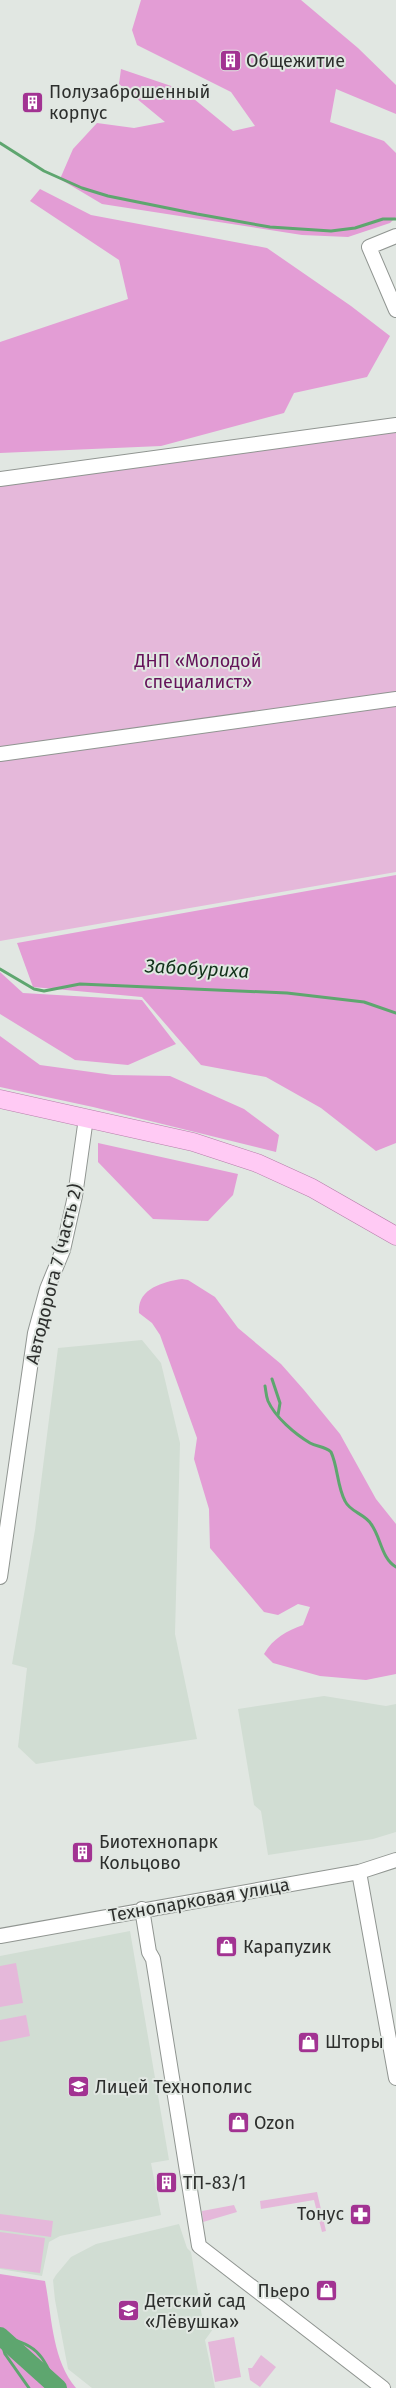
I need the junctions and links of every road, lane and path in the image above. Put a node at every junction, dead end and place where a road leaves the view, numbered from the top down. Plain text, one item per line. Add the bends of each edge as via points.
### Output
1 (396, 236) edge
2 (396, 310) edge
3 (396, 425) edge
4 (0, 479) edge
5 (396, 699) edge
6 (0, 754) edge
7 (0, 1099) edge
8 (86, 1118) junction
9 (396, 1236) edge
10 (0, 1577) edge
11 (396, 1860) edge
12 (359, 1872) junction
13 (142, 1910) junction
14 (0, 1936) edge
15 (396, 2078) edge
16 (383, 2388) edge

1 - 2 street via 369,248
3 - 4 street
5 - 6 street
7 - 8 main road
8 - 9 main road via 193,1142 257,1162 312,1188
8 - 10 street, Автодорога 7 (часть 2) via 75,1196 63,1250 47,1289 35,1333
11 - 12 street, Технопарковая улица
12 - 13 street, Технопарковая улица
12 - 15 street
13 - 14 street, Технопарковая улица
13 - 16 street via 153,1959 199,2246

